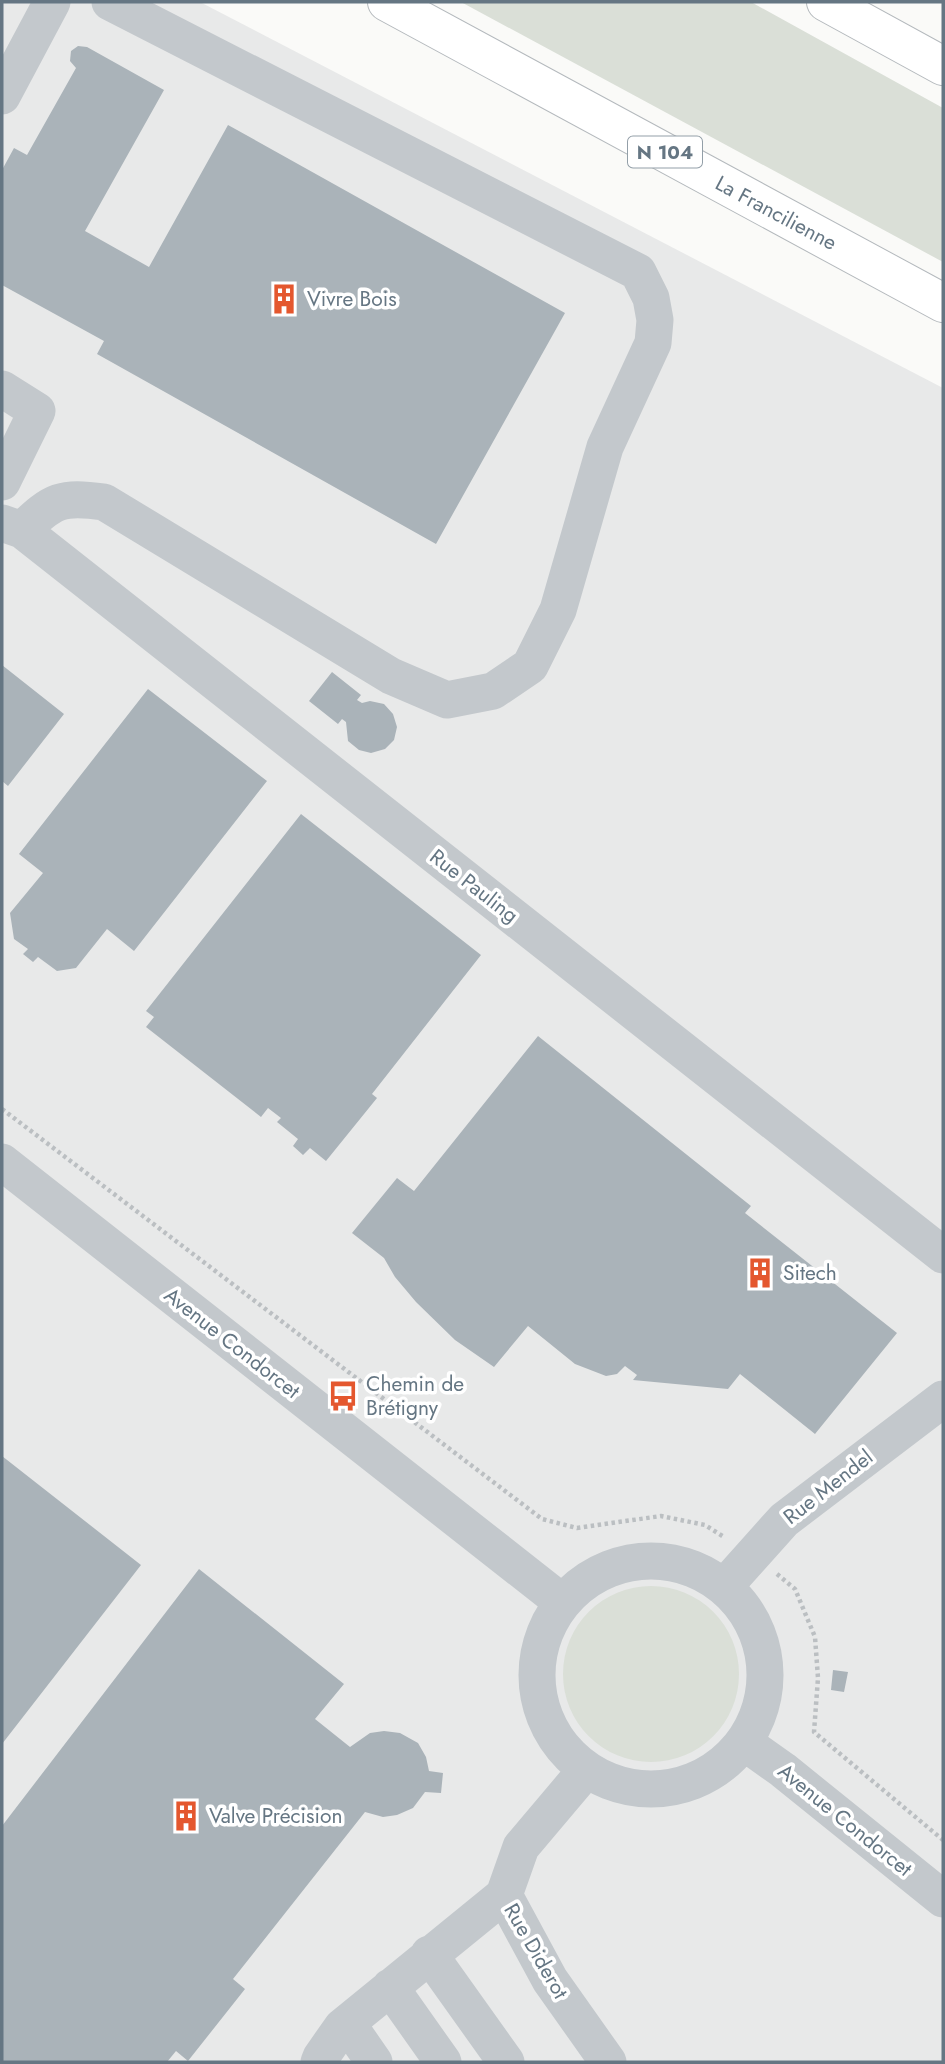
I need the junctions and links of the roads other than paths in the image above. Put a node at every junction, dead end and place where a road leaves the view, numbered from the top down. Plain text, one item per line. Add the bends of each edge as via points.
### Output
1 (52, 2) edge
2 (110, 2) edge
3 (387, 2) edge
4 (825, 2) edge
5 (943, 66) edge
6 (2, 96) edge
7 (943, 303) edge
8 (2, 389) edge
9 (2, 482) edge
10 (12, 526) edge
11 (2, 1162) edge
12 (943, 1255) edge
13 (943, 1399) edge
14 (724, 1587) junction
15 (562, 1602) junction
16 (745, 1742) junction
17 (586, 1770) junction
18 (504, 1895) junction
19 (943, 1899) edge
20 (429, 1954) junction
21 (390, 1987) junction
22 (347, 2023) junction
23 (319, 2062) edge
24 (374, 2062) edge
25 (443, 2062) edge
26 (506, 2062) edge
27 (608, 2062) edge

1 - 6 street
2 - 10 street via 638,272 653,309 653,343 605,447 558,610 530,666 493,691 447,699 391,676 104,502 72,498
3 - 7 highway, La Francilienne / N 104
4 - 5 highway
8 - 9 street via 37,411
10 - 12 street, Rue Pauling
11 - 15 street, Avenue Condorcet
13 - 14 street, Rue Mendel via 784,1520
14 - 15 street via 693,1568 658,1561 622,1564 589,1578
14 - 16 street via 747,1612 762,1644 766,1678 760,1712
15 - 17 street via 543,1635 538,1660 541,1710 559,1744
16 - 17 street via 720,1768 688,1784 653,1790 618,1785
16 - 19 street, Avenue Condorcet
17 - 18 street, Rue Diderot via 521,1847
18 - 20 street
18 - 27 street, Rue Diderot via 550,1980
20 - 21 street
20 - 26 street
21 - 22 street
21 - 25 street
22 - 23 street
22 - 24 street

